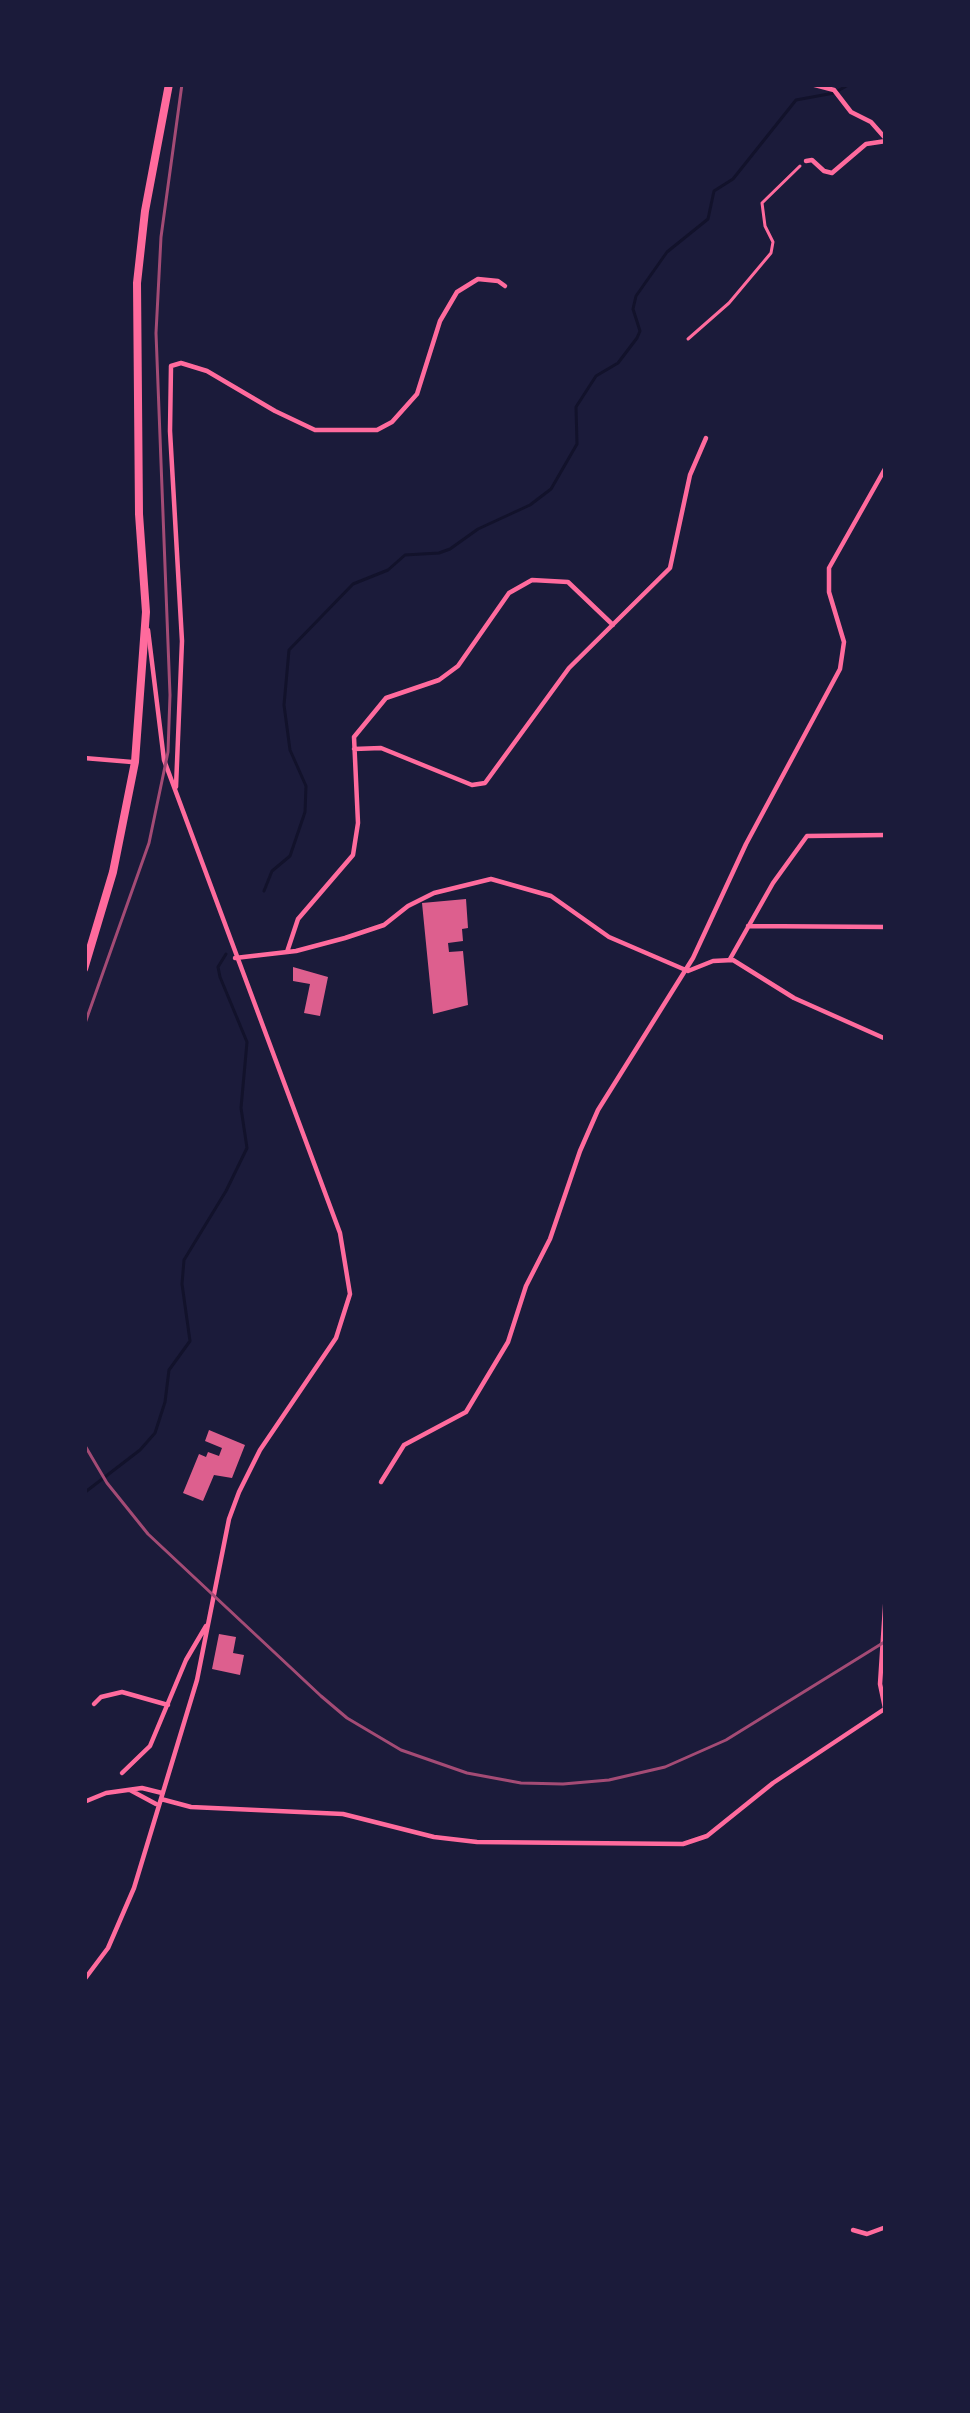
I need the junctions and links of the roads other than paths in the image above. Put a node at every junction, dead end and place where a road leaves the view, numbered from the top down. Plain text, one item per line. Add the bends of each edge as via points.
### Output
1 (169, 84) edge
2 (811, 84) edge
3 (886, 140) edge
4 (806, 161) road end
5 (505, 286) dead end
6 (706, 438) dead end
7 (886, 466) edge
8 (146, 612) junction
9 (613, 625) junction
10 (354, 749) junction
11 (84, 758) edge
12 (135, 762) junction
13 (176, 793) junction
14 (886, 836) edge
15 (748, 926) junction
16 (886, 927) edge
17 (287, 952) junction
18 (236, 958) junction
19 (730, 959) junction
20 (84, 968) edge
21 (686, 970) junction
22 (886, 1039) edge
23 (380, 1482) dead end
24 (886, 1592) edge
25 (209, 1622) junction
26 (94, 1704) dead end
27 (168, 1705) junction
28 (886, 1708) edge
29 (122, 1773) dead end
30 (130, 1790) junction
31 (161, 1799) junction
32 (84, 1802) edge
33 (84, 1979) edge
34 (886, 2227) edge
35 (853, 2230) dead end

1 - 8 main road via 137,283
2 - 3 street via 837,93
3 - 4 street via 866,144 832,173
5 - 13 street via 478,279 457,292 417,394 377,430 315,430 207,371 171,366 182,641
6 - 9 street via 671,566
7 - 21 street via 830,568 844,642 840,669
8 - 12 main road
8 - 13 street via 158,736
9 - 10 street via 560,679 482,784 381,748
9 - 10 street via 568,583 521,584 458,666 386,698 364,721
10 - 17 street via 354,851 298,919
11 - 12 street
12 - 20 main road
13 - 18 street
14 - 15 street via 807,836
15 - 16 street
15 - 19 street
17 - 18 street
17 - 21 street via 378,927 423,898 486,879 551,896 605,934
18 - 25 street via 335,1220 350,1294 333,1343 246,1476
19 - 21 street
19 - 22 street
21 - 23 street via 592,1122 493,1370 466,1412 404,1444
24 - 28 street
25 - 27 street
25 - 31 street
26 - 27 street via 122,1692
27 - 29 street via 151,1746
28 - 31 street via 707,1836 683,1844 477,1843 343,1814
30 - 31 street via 145,1788
30 - 31 street via 144,1801
30 - 32 street
31 - 33 street via 121,1924
34 - 35 street

